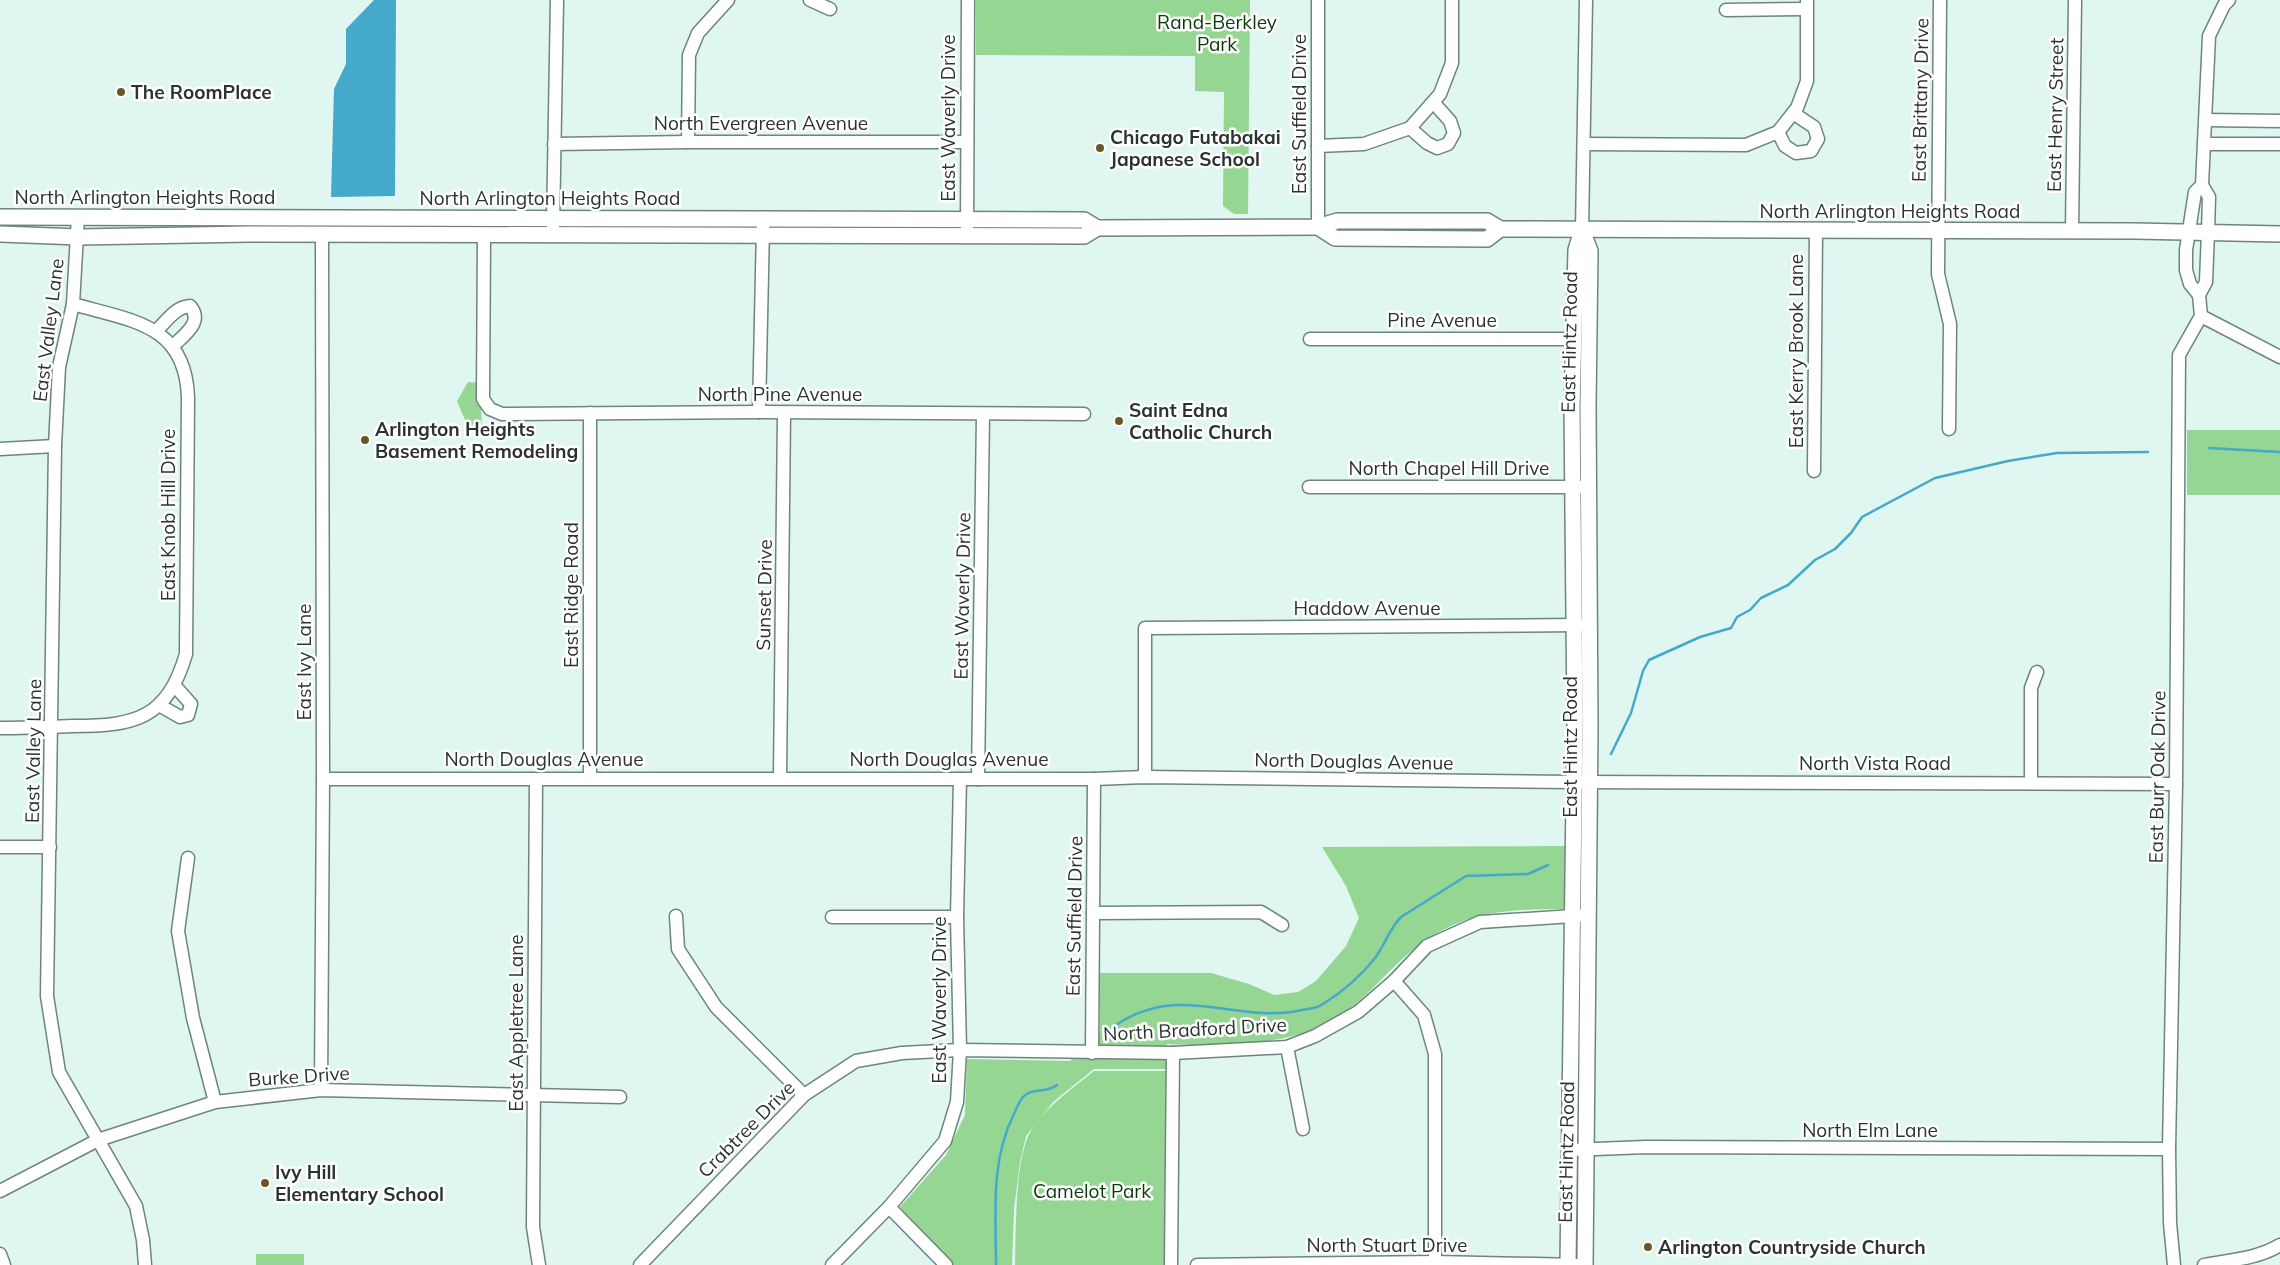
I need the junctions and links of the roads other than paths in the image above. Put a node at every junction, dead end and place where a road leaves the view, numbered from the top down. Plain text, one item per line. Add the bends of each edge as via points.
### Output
1 (557, 0) edge
2 (728, 0) edge
3 (810, 0) edge
4 (968, 0) edge
5 (1318, 0) edge
6 (1452, 0) edge
7 (1586, 0) edge
8 (1940, 0) edge
9 (2075, 0) edge
10 (2228, 0) edge
11 (1807, 4) edge
12 (830, 9) dead end
13 (1726, 10) dead end
14 (1433, 102) junction
15 (1793, 113) junction
16 (2206, 120) junction
17 (2280, 120) edge
18 (1410, 128) junction
19 (1778, 132) junction
20 (688, 142) junction
21 (967, 142) junction
22 (554, 144) junction
23 (1584, 144) junction
24 (2206, 144) junction
25 (2280, 144) edge
26 (1318, 146) junction
27 (2202, 185) junction
28 (0, 217) edge
29 (78, 217) junction
30 (553, 218) junction
31 (763, 219) junction
32 (966, 220) junction
33 (1318, 227) junction
34 (1097, 228) junction
35 (1582, 230) junction
36 (1816, 231) junction
37 (1937, 231) junction
38 (2072, 231) junction
39 (2188, 232) junction
40 (2208, 232) junction
41 (0, 234) edge
42 (322, 234) junction
43 (484, 234) junction
44 (2280, 234) edge
45 (553, 235) junction
46 (763, 235) junction
47 (967, 236) junction
48 (79, 237) junction
49 (2199, 295) junction
50 (73, 304) junction
51 (2201, 316) junction
52 (156, 331) junction
53 (1310, 338) dead end
54 (1574, 339) junction
55 (173, 346) junction
56 (2280, 357) edge
57 (759, 412) junction
58 (590, 413) junction
59 (784, 413) junction
60 (982, 414) junction
61 (1084, 414) dead end
62 (1949, 429) dead end
63 (55, 446) junction
64 (0, 449) edge
65 (1814, 471) dead end
66 (1589, 486) junction
67 (1309, 487) dead end
68 (1572, 488) junction
69 (1573, 625) junction
70 (1590, 625) junction
71 (2037, 672) dead end
72 (175, 686) junction
73 (159, 705) junction
74 (52, 727) junction
75 (0, 728) edge
76 (780, 777) junction
77 (1145, 777) junction
78 (590, 778) junction
79 (323, 779) junction
80 (960, 779) junction
81 (978, 779) junction
82 (1094, 779) junction
83 (536, 780) junction
84 (1574, 782) junction
85 (1590, 782) junction
86 (2031, 783) junction
87 (2176, 784) junction
88 (0, 846) edge
89 (50, 846) junction
90 (188, 858) dead end
91 (1093, 913) junction
92 (1588, 915) junction
93 (676, 916) dead end
94 (1572, 916) junction
95 (832, 917) dead end
96 (957, 917) junction
97 (1282, 925) dead end
98 (1394, 981) junction
99 (1287, 1047) junction
100 (960, 1050) junction
101 (1092, 1053) junction
102 (1173, 1053) junction
103 (321, 1090) junction
104 (535, 1095) junction
105 (804, 1095) junction
106 (620, 1097) dead end
107 (215, 1102) junction
108 (1303, 1128) dead end
109 (98, 1140) junction
110 (1586, 1149) junction
111 (1570, 1150) junction
112 (2169, 1150) junction
113 (0, 1191) edge
114 (890, 1207) junction
115 (2280, 1245) edge
116 (0, 1254) edge
117 (1435, 1262) junction
118 (4, 1265) edge
119 (145, 1265) edge
120 (539, 1265) edge
121 (640, 1265) edge
122 (832, 1265) edge
123 (946, 1265) edge
124 (1171, 1265) edge
125 (1197, 1265) edge
126 (1568, 1265) edge
127 (1578, 1265) edge
128 (1585, 1265) edge
129 (2174, 1265) edge
130 (2204, 1265) edge

1 - 22 street
2 - 20 street via 698,33 689,55
3 - 12 street
4 - 21 street, East Waverly Drive
5 - 26 street, East Suffield Drive
6 - 14 street via 1452,62 1440,94
7 - 23 street, East Hintz Road
8 - 37 street, East Brittany Drive
9 - 38 street, East Henry Street
10 - 16 street via 2209,36
11 - 13 street
11 - 15 street via 1807,81
14 - 18 street
14 - 18 street via 1450,121 1454,134 1448,144 1437,148 1427,144
15 - 19 street
15 - 19 street via 1814,127 1818,140 1811,150 1796,153 1785,146
16 - 17 street
16 - 24 street
18 - 26 street via 1364,144
19 - 23 street via 1746,145
20 - 21 street, North Evergreen Avenue
20 - 22 street, North Evergreen Avenue
21 - 32 street, East Waverly Drive
22 - 30 street
23 - 35 street, East Hintz Road
24 - 25 street
24 - 27 street
26 - 33 street, East Suffield Drive
27 - 39 street via 2195,192
27 - 40 street via 2209,197
28 - 29 main road, North Arlington Heights Road
29 - 30 main road, North Arlington Heights Road
29 - 48 street, East Valley Lane
30 - 31 main road, North Arlington Heights Road
30 - 45 street
31 - 32 main road, North Arlington Heights Road
31 - 46 street
32 - 34 main road, North Arlington Heights Road via 1084,220
32 - 47 street, East Waverly Drive
33 - 34 main road, North Arlington Heights Road
33 - 35 main road, North Arlington Heights Road via 1336,221 1487,221 1500,229
34 - 47 main road, North Arlington Heights Road via 1084,236
35 - 36 main road, North Arlington Heights Road
35 - 54 main road, East Hintz Road via 1576,250
35 - 66 main road, East Hintz Road via 1590,251
36 - 37 main road, North Arlington Heights Road
36 - 65 street, East Kerry Brook Lane
37 - 38 main road, North Arlington Heights Road
37 - 62 street, East Brittany Drive via 1938,274 1950,324
38 - 39 main road, North Arlington Heights Road
39 - 40 main road, North Arlington Heights Road
39 - 49 street via 2186,270 2190,284
40 - 44 main road, North Arlington Heights Road
40 - 49 street via 2206,282
41 - 48 main road, North Arlington Heights Road
42 - 43 main road, North Arlington Heights Road
42 - 48 main road, North Arlington Heights Road
42 - 79 street, East Ivy Lane
43 - 45 main road, North Arlington Heights Road
43 - 58 street, North Pine Avenue via 483,399 490,409 502,414
45 - 46 main road, North Arlington Heights Road
46 - 47 main road, North Arlington Heights Road
46 - 57 street
48 - 50 street, East Valley Lane
49 - 51 street
50 - 52 street, East Knob Hill Drive
50 - 63 street, East Valley Lane via 59,367
51 - 56 street
51 - 87 street, East Burr Oak Drive via 2179,355
52 - 55 street, East Knob Hill Drive
52 - 55 street via 176,310 190,306 194,311 194,326
53 - 54 street, Pine Avenue
54 - 68 main road, East Hintz Road
55 - 72 street, East Knob Hill Drive via 184,366 188,398 186,654
57 - 58 street, North Pine Avenue
57 - 59 street, North Pine Avenue
58 - 78 street, East Ridge Road
59 - 60 street, North Pine Avenue
59 - 76 street, Sunset Drive
60 - 61 street, North Pine Avenue
60 - 81 street, East Waverly Drive
63 - 64 street
63 - 74 street, East Valley Lane
66 - 68 street, North Chapel Hill Drive
66 - 70 main road, East Hintz Road
67 - 68 street, North Chapel Hill Drive
68 - 69 main road, East Hintz Road
69 - 70 street, Haddow Avenue
69 - 77 street, Haddow Avenue via 1145,628
69 - 84 main road, East Hintz Road
70 - 85 main road, East Hintz Road
71 - 86 street via 2031,688
72 - 73 street, East Knob Hill Drive
72 - 73 street via 191,704 188,714 180,717
73 - 74 street, East Knob Hill Drive via 139,718 113,726
74 - 75 street, East Knob Hill Drive
74 - 89 street, East Valley Lane
76 - 78 street, North Douglas Avenue
76 - 80 street, North Douglas Avenue
77 - 82 street, North Douglas Avenue
77 - 84 street, North Douglas Avenue
78 - 83 street, North Douglas Avenue
79 - 83 street, North Douglas Avenue
79 - 103 street, East Ivy Lane
80 - 81 street, North Douglas Avenue
80 - 96 street, East Waverly Drive
81 - 82 street, North Douglas Avenue
82 - 91 street, East Suffield Drive
83 - 104 street, East Appletree Lane
84 - 85 street, North Vista Road
84 - 94 main road, East Hintz Road
85 - 86 street, North Vista Road
85 - 92 main road, East Hintz Road
86 - 87 street, North Vista Road
87 - 112 street, East Burr Oak Drive
88 - 89 street
89 - 109 street, East Valley Lane via 47,996 59,1072
90 - 107 street via 178,931 194,1018
91 - 97 street via 1261,912
91 - 101 street, East Suffield Drive
92 - 94 street, North Bradford Drive
92 - 110 main road, East Hintz Road
93 - 105 street via 678,949 716,1007
94 - 98 street, North Bradford Drive via 1480,922 1427,946
94 - 111 main road, East Hintz Road
95 - 96 street
96 - 100 street, East Waverly Drive
98 - 99 street, North Bradford Drive via 1358,1012 1315,1036
98 - 117 street via 1424,1014 1435,1054
99 - 102 street, North Bradford Drive
99 - 108 street
100 - 101 street, North Bradford Drive
100 - 105 street, Crabtree Drive via 902,1053 856,1061
100 - 114 street, East Waverly Drive via 958,1102 945,1141
101 - 102 street, North Bradford Drive
102 - 124 street
103 - 104 street, Burke Drive
103 - 107 street, Burke Drive
104 - 106 street, Burke Drive
104 - 120 street, East Appletree Lane via 533,1227
105 - 121 street, Crabtree Drive
107 - 109 street, Burke Drive
109 - 113 street, Burke Drive
109 - 119 street, East Valley Lane via 136,1206 144,1240
110 - 111 street, North Elm Lane
110 - 112 street, North Elm Lane
110 - 128 main road, East Hintz Road
111 - 126 main road, East Hintz Road
112 - 129 street, East Burr Oak Drive
114 - 122 street, East Waverly Drive
114 - 123 street
115 - 130 street via 2268,1253
116 - 118 street
117 - 125 street, North Stuart Drive
117 - 126 street, North Stuart Drive
126 - 127 street, North Stuart Drive

